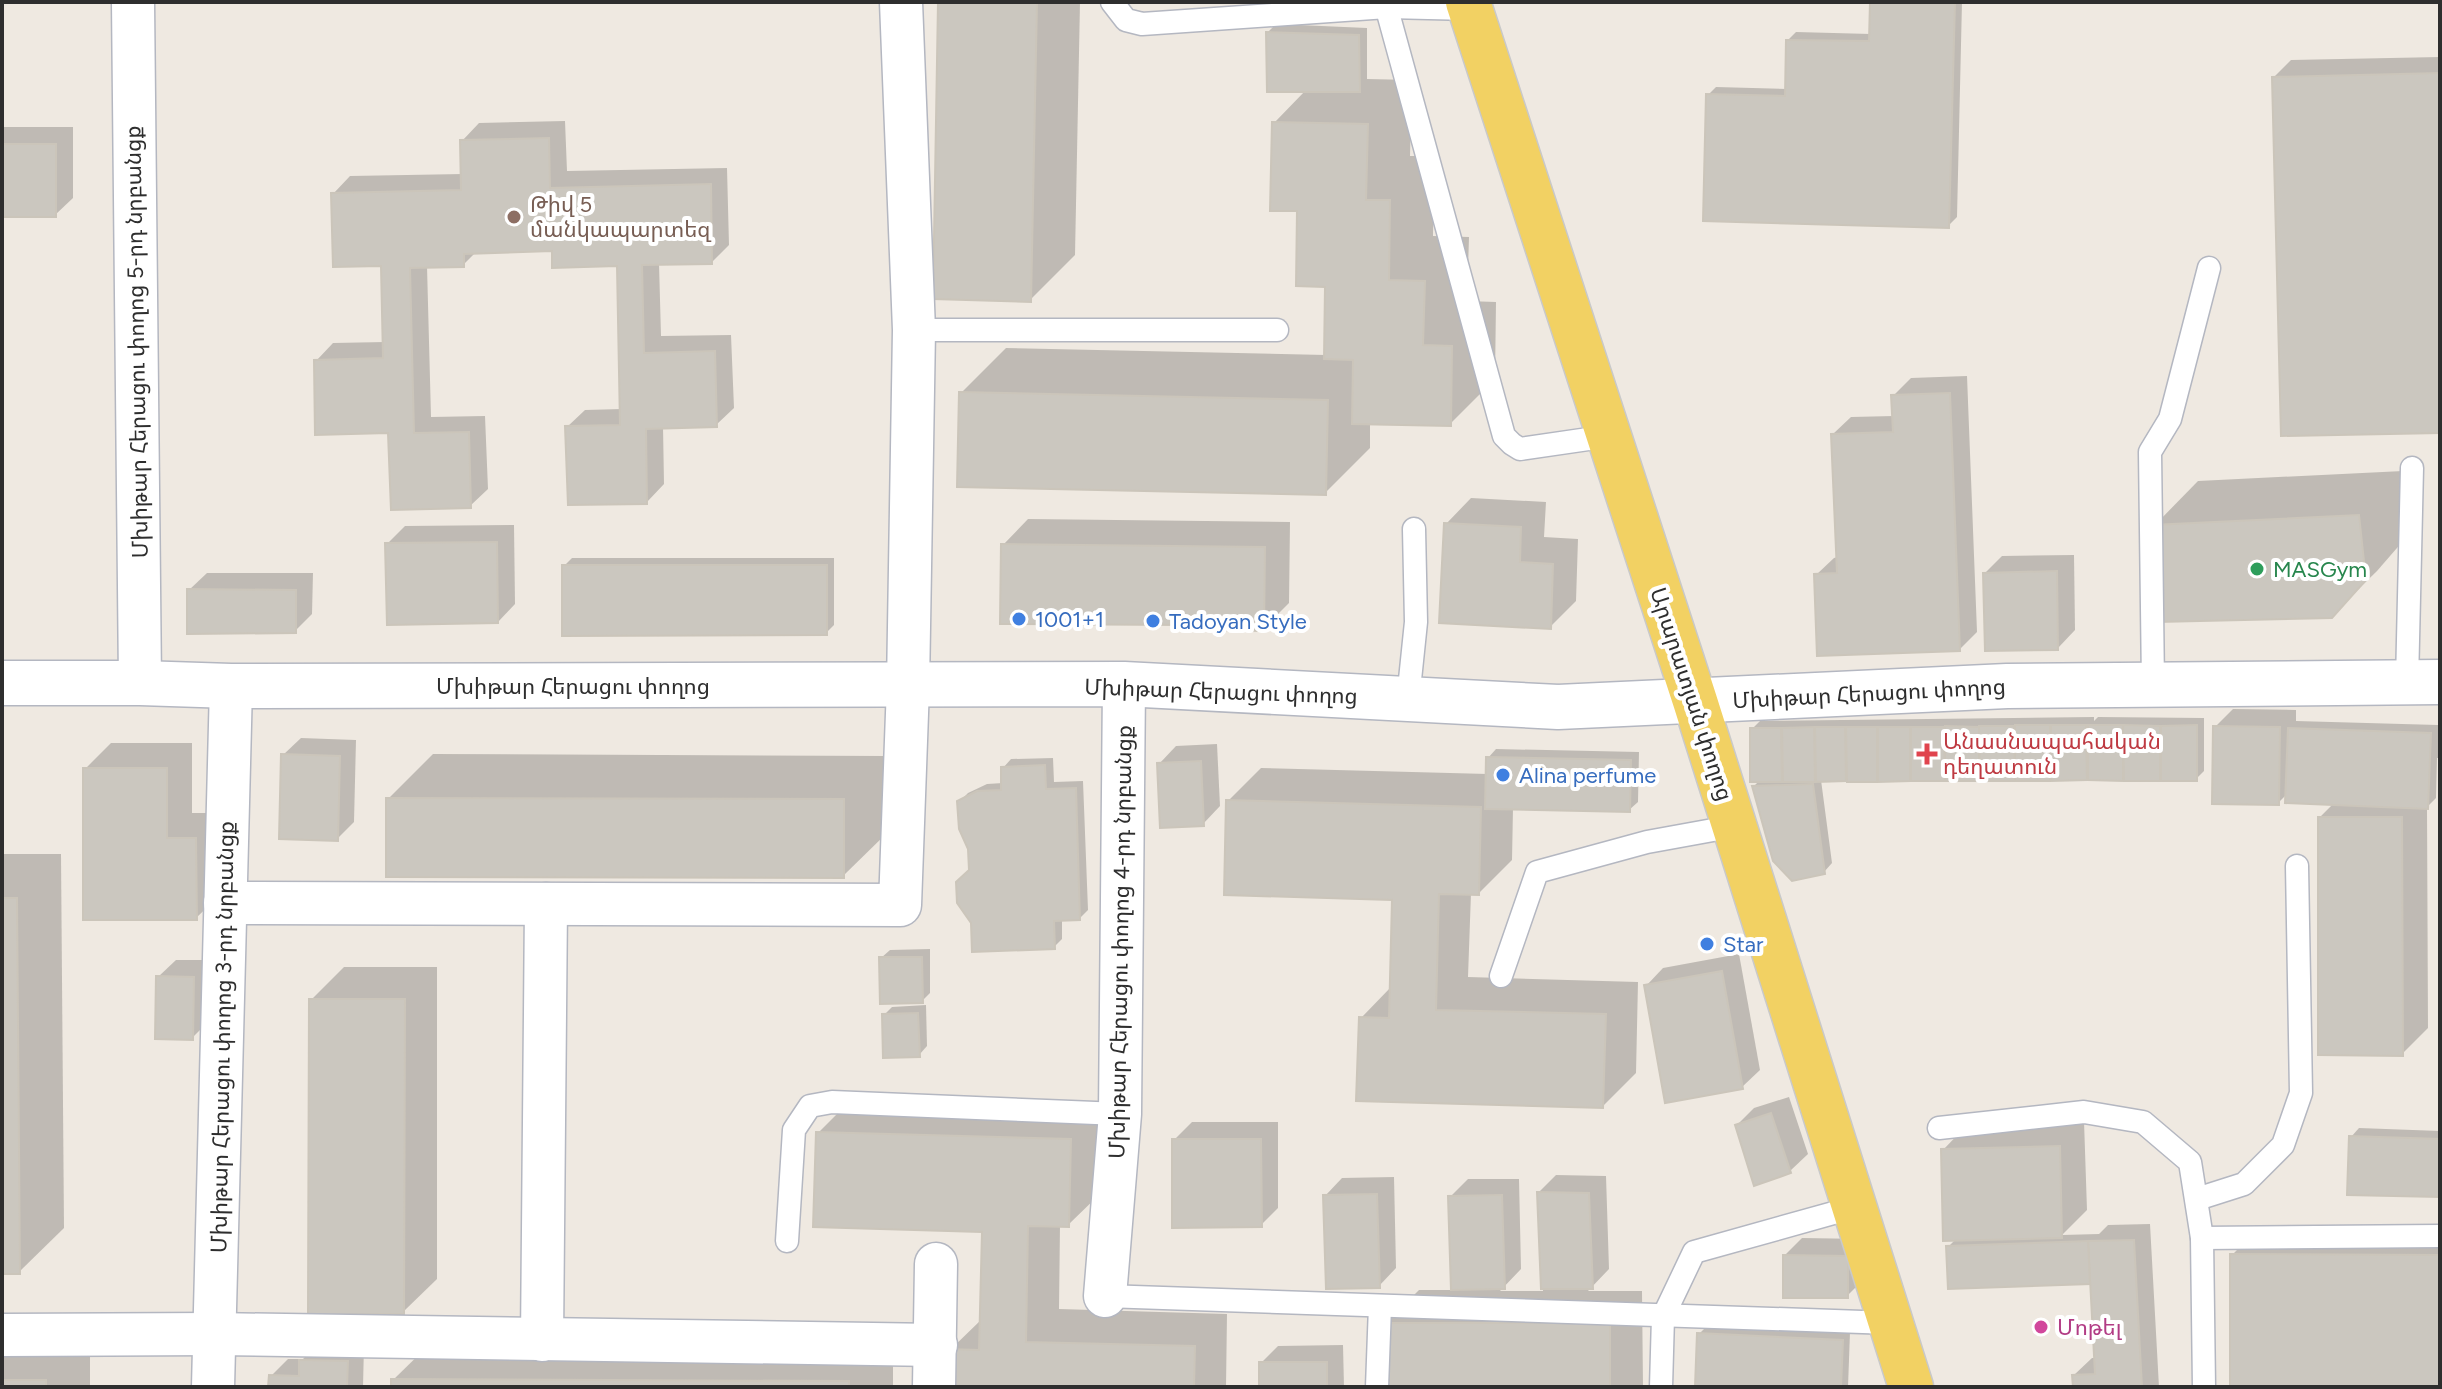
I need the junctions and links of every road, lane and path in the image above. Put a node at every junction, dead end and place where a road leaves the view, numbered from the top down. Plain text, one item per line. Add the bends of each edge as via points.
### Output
1 (133, 2) edge
2 (901, 2) edge
3 (1112, 2) edge
4 (1386, 5) edge
5 (1469, 5) edge
6 (2209, 268) dead end
7 (914, 330) junction
8 (1277, 330) dead end
9 (1609, 436) junction
10 (2412, 468) dead end
11 (1414, 529) dead end
12 (2423, 682) edge
13 (2, 683) edge
14 (140, 683) junction
15 (1124, 684) junction
16 (2153, 685) junction
17 (231, 686) junction
18 (908, 686) junction
19 (1408, 699) junction
20 (1695, 701) junction
21 (1735, 826) junction
22 (2297, 866) dead end
23 (225, 903) junction
24 (546, 904) junction
25 (1501, 976) dead end
26 (1120, 1114) junction
27 (1939, 1128) dead end
28 (2197, 1199) junction
29 (1855, 1207) junction
30 (2440, 1236) edge
31 (2202, 1238) junction
32 (787, 1241) dead end
33 (936, 1264) dead end
34 (1105, 1296) joint
35 (1380, 1306) junction
36 (1663, 1317) junction
37 (1891, 1323) junction
38 (215, 1334) junction
39 (2, 1335) edge
40 (542, 1340) junction
41 (936, 1345) junction
42 (213, 1387) edge
43 (934, 1387) edge
44 (1377, 1387) edge
45 (1661, 1387) edge
46 (1911, 1387) edge
47 (2204, 1387) edge

1 - 14 street, Մխիթար Հերացու փողոց 5-րդ նրբանցք
2 - 7 street
3 - 4 lane via 1126,20 1142,24
4 - 5 lane
4 - 9 lane via 1504,436 1520,449
5 - 9 main road, Արարատյան փողոց
6 - 16 lane via 2170,419 2150,452
7 - 8 lane
7 - 18 street
9 - 20 main road, Արարատյան փողոց
10 - 12 lane
11 - 19 lane via 1416,622
12 - 16 street, Մխիթար Հերացու փողոց
13 - 14 street, Մխիթար Հերացու փողոց
14 - 17 street, Մխիթար Հերացու փողոց
15 - 18 street, Մխիթար Հերացու փողոց
15 - 19 street, Մխիթար Հերացու փողոց
15 - 26 street, Մխիթար Հերացու փողոց 4-րդ նրբանցք
16 - 20 street, Մխիթար Հերացու փողոց via 2007,686
17 - 18 street, Մխիթար Հերացու փողոց
17 - 23 street, Մխիթար Հերացու փողոց 3-րդ նրբանցք
18 - 24 street via 900,905
19 - 20 street, Մխիթար Հերացու փողոց via 1558,707
20 - 21 main road, Արարատյան փողոց
21 - 25 lane via 1647,842 1537,872
21 - 29 main road, Արարատյան փողոց
22 - 28 lane via 2301,1093 2283,1145 2244,1184
23 - 24 street
23 - 38 street, Մխիթար Հերացու փողոց 3-րդ նրբանցք
24 - 40 street
26 - 32 lane via 832,1102 810,1106 794,1130
26 - 34 street, Մխիթար Հերացու փողոց 4-րդ նրբանցք
27 - 28 lane via 2084,1112 2143,1122 2190,1162
28 - 31 lane
29 - 36 lane via 1694,1252
29 - 37 main road, Արարատյան փողոց
30 - 31 lane
31 - 47 lane
33 - 41 street
34 - 35 lane
35 - 36 lane
35 - 44 lane
36 - 37 lane
36 - 45 lane
37 - 46 main road, Արարատյան փողոց
38 - 39 street
38 - 40 street
38 - 42 street, Մխիթար Հերացու փողոց 3-րդ նրբանցք
40 - 41 street
41 - 43 street

